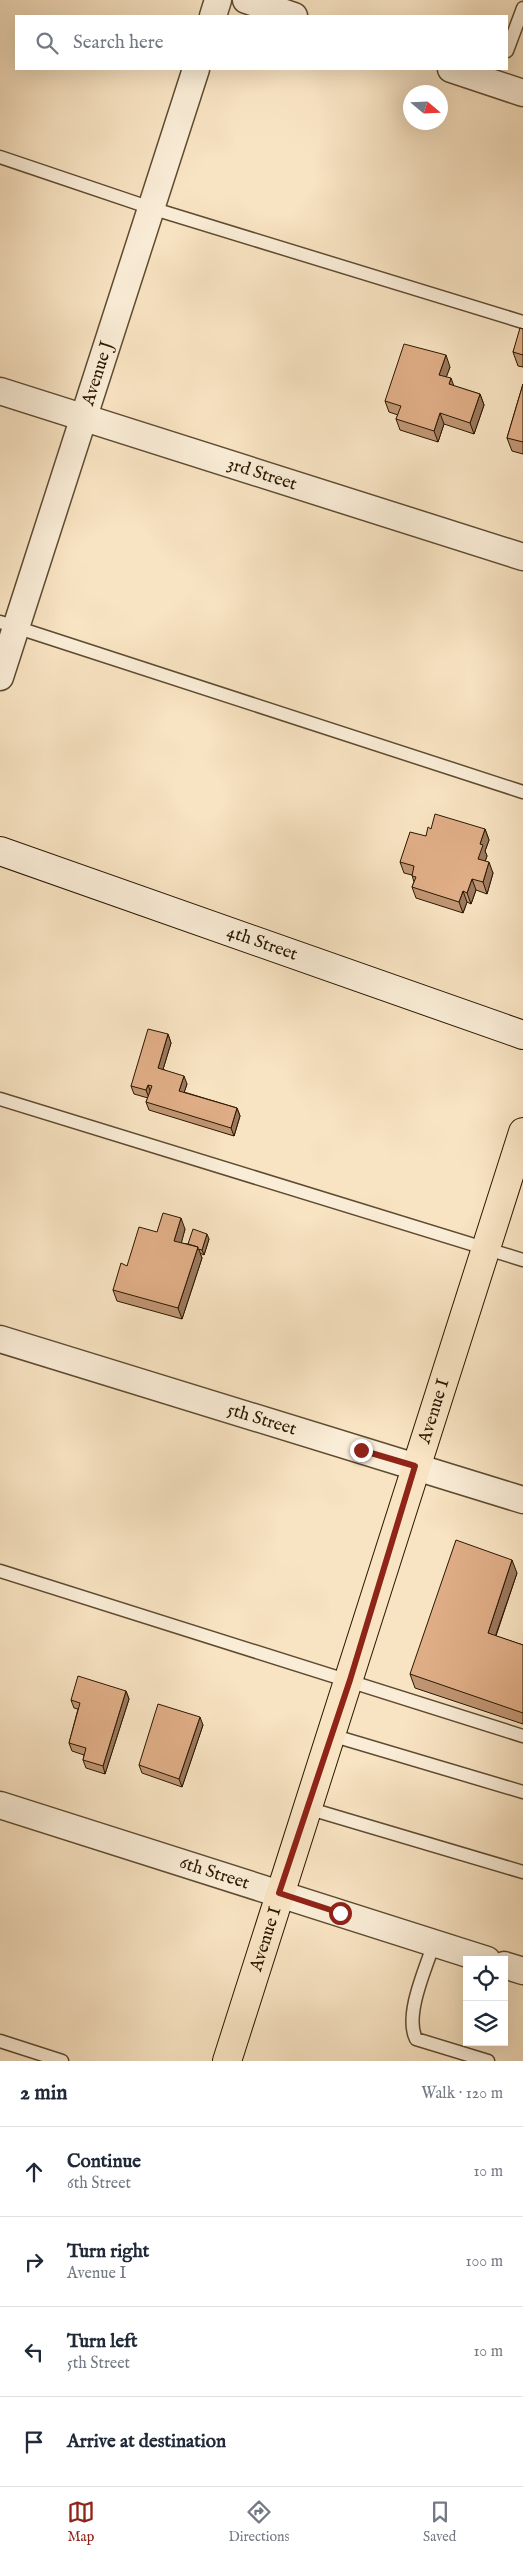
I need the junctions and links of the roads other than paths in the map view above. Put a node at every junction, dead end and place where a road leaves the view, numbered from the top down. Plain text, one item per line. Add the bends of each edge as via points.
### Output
1 (218, 0) edge
2 (246, 0) edge
3 (523, 8) edge
4 (213, 15) edge
5 (291, 15) edge
6 (508, 48) edge
7 (196, 70) edge
8 (458, 70) edge
9 (497, 76) edge
10 (523, 93) edge
11 (0, 157) edge
12 (151, 208) junction
13 (523, 322) edge
14 (0, 392) edge
15 (83, 418) junction
16 (523, 557) edge
17 (8, 625) edge
18 (0, 677) edge
19 (523, 792) edge
20 (0, 851) edge
21 (523, 1035) edge
22 (0, 1099) edge
23 (523, 1132) edge
24 (485, 1247) junction
25 (523, 1260) edge
26 (0, 1339) edge
27 (415, 1466) junction
28 (523, 1500) edge
29 (0, 1571) edge
30 (350, 1680) junction
31 (332, 1735) junction
32 (523, 1736) edge
33 (523, 1792) edge
34 (0, 1805) edge
35 (307, 1808) junction
36 (523, 1872) edge
37 (279, 1893) junction
38 (434, 1943) junction
39 (475, 1956) edge
40 (508, 1966) edge
41 (523, 1971) edge
42 (0, 2041) edge
43 (62, 2061) edge
44 (227, 2061) edge
45 (488, 2061) edge

1 - 4 street
2 - 5 street
3 - 6 lane
7 - 12 street, Avenue J
8 - 9 street
9 - 10 street
11 - 12 lane
12 - 13 lane
12 - 15 street, Avenue J
14 - 15 street, 3rd Street
15 - 16 street, 3rd Street
15 - 17 street, Avenue J
17 - 18 street, Avenue J
17 - 19 lane
20 - 21 street, 4th Street
22 - 24 lane
23 - 24 main road, Avenue I
24 - 25 lane
24 - 27 main road, Avenue I
26 - 27 street, 5th Street
27 - 28 street, 5th Street
27 - 30 main road, Avenue I
29 - 30 lane
30 - 31 main road, Avenue I
30 - 32 lane
31 - 33 lane
31 - 35 main road, Avenue I
34 - 37 street, 6th Street
35 - 36 lane
35 - 37 main road, Avenue I
37 - 38 street, 6th Street
37 - 44 main road, Avenue I
38 - 39 street, 6th Street
38 - 45 lane via 414,2005 412,2030 416,2039
40 - 41 street
42 - 43 lane

